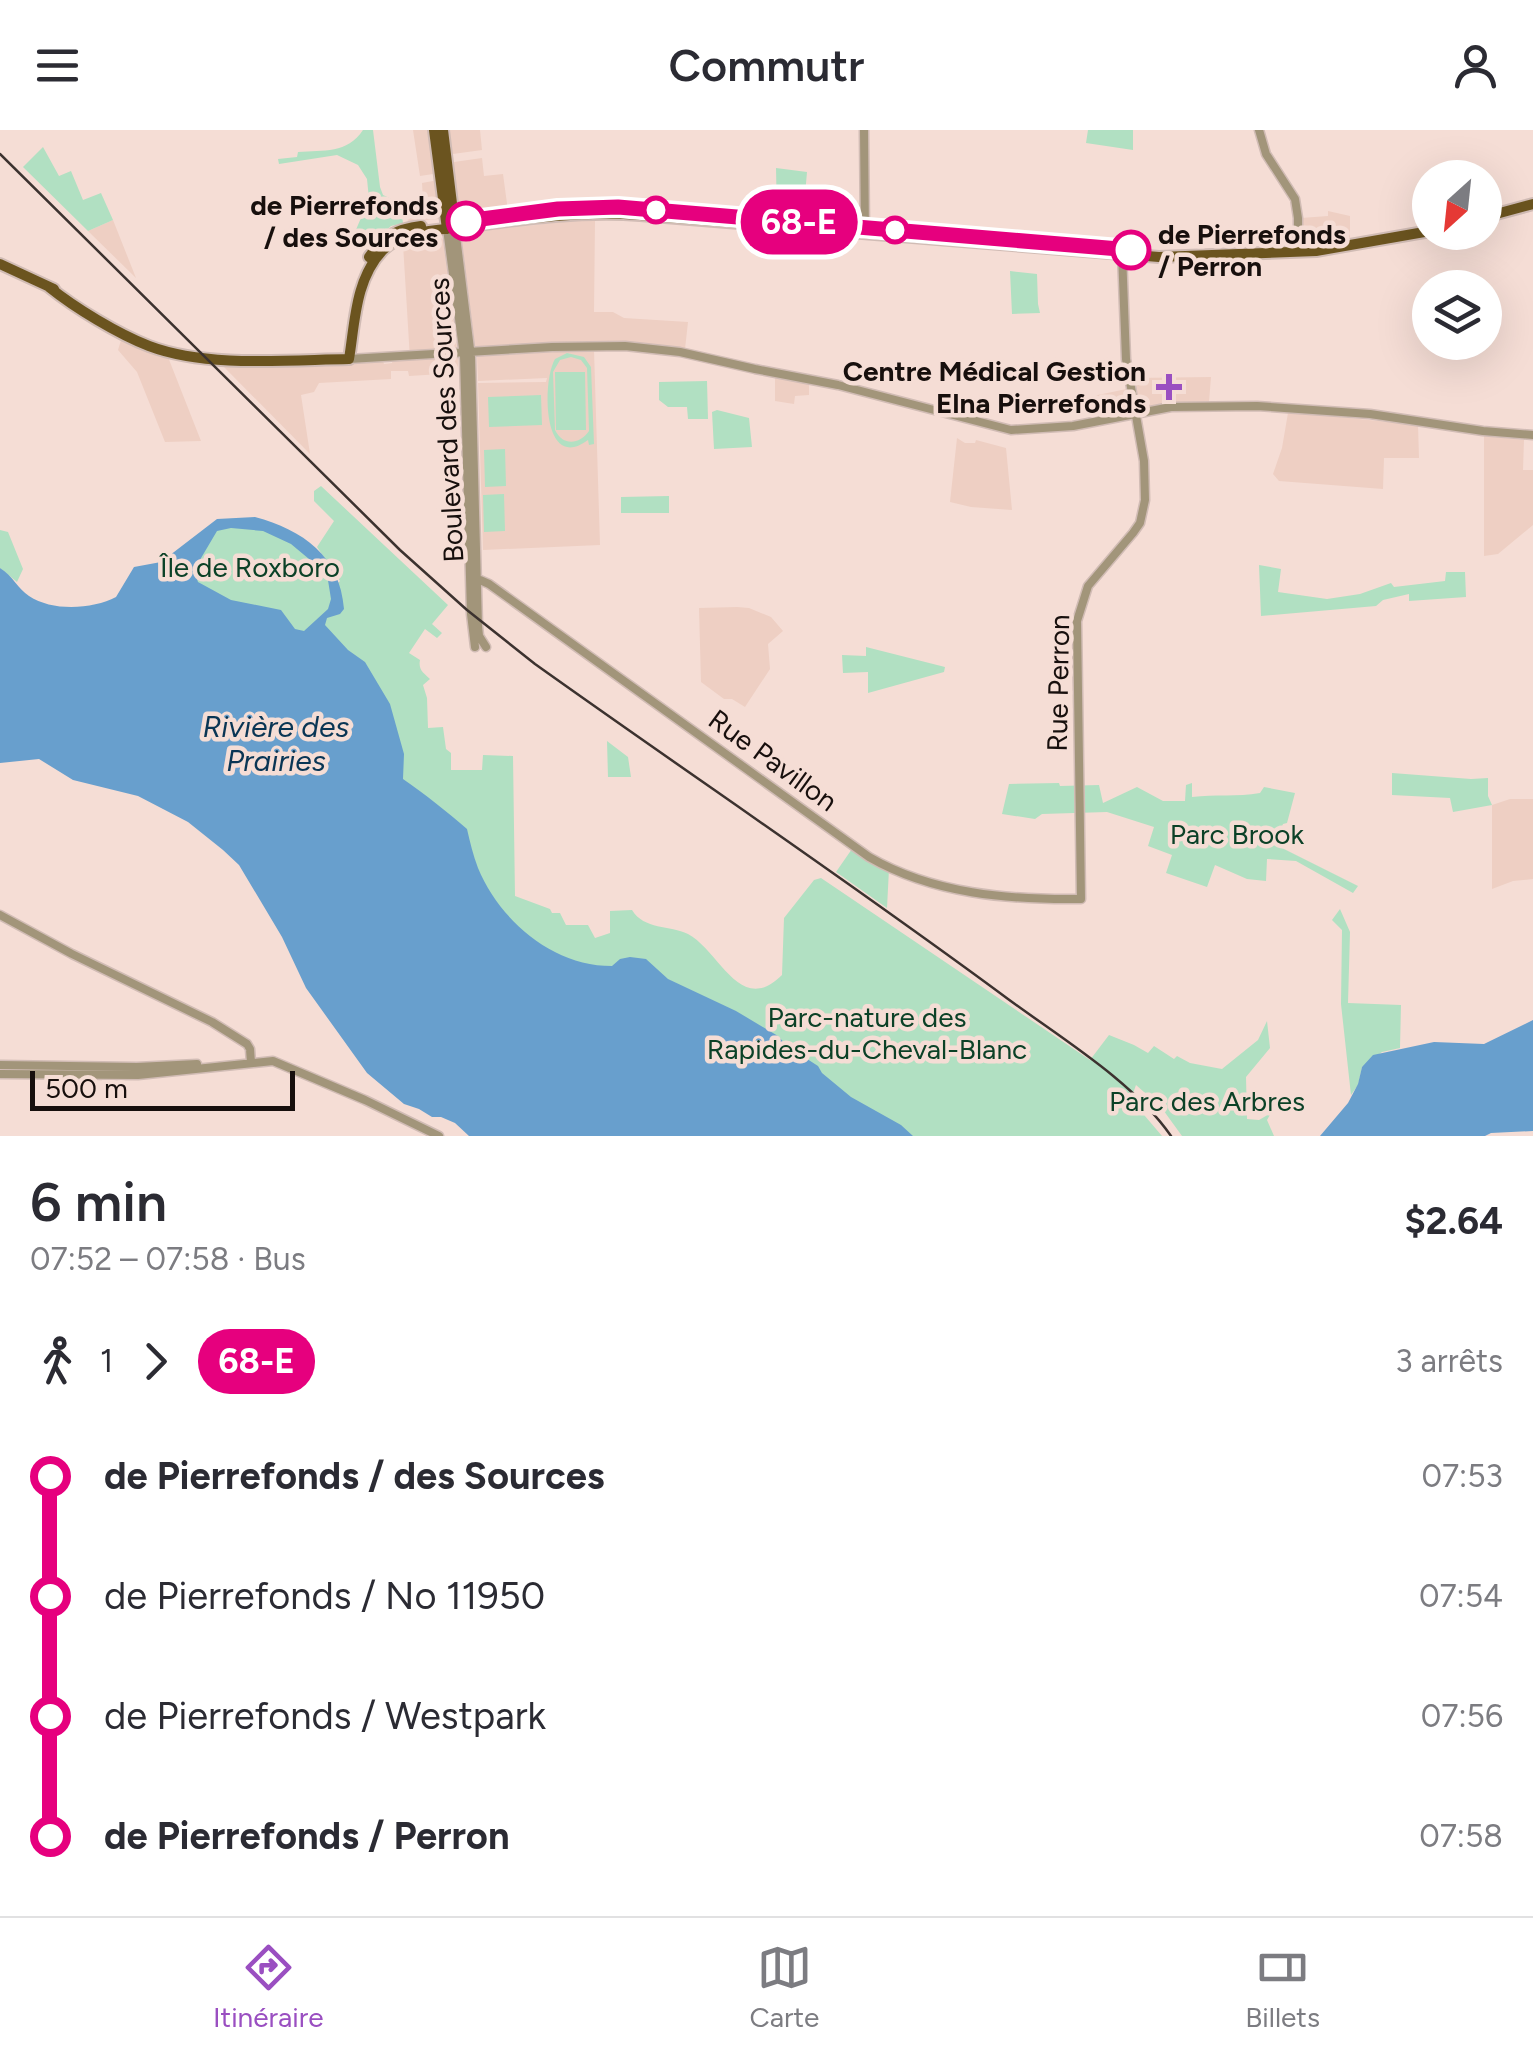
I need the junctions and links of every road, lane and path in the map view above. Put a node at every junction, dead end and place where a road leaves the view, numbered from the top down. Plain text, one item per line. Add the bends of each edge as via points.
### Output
1 (434, 130) edge
2 (443, 130) edge
3 (864, 130) edge
4 (1258, 130) edge
5 (1533, 204) edge
6 (1502, 212) edge
7 (451, 226) junction
8 (866, 230) junction
9 (1412, 235) edge
10 (1298, 249) junction
11 (1122, 252) junction
12 (2, 259) edge
13 (24, 275) junction
14 (13, 283) dead end
15 (467, 352) junction
16 (332, 356) junction
17 (349, 358) junction
18 (293, 362) junction
19 (1136, 413) junction
20 (1533, 436) edge
21 (474, 579) junction
22 (486, 647) dead end
23 (475, 648) dead end
24 (1081, 899) joint
25 (0, 915) edge
26 (251, 1063) junction
27 (0, 1065) edge
28 (0, 1074) edge
29 (439, 1136) edge

1 - 7 main road, Boulevard des Sources
2 - 7 main road, Boulevard des Sources
3 - 8 street
4 - 10 street via 1295,199
5 - 6 main road
7 - 8 main road via 618,214
7 - 15 street, Boulevard des Sources
7 - 16 main road via 399,230 375,248 352,298 344,346
7 - 17 main road via 404,236 380,252 357,304
8 - 11 main road
9 - 10 main road
10 - 11 main road
11 - 19 street, Rue Perron via 1126,356
12 - 13 main road
13 - 14 main road
13 - 18 main road via 174,352
15 - 17 street
15 - 19 street via 609,345 668,350 1012,430
15 - 21 street, Boulevard des Sources
16 - 17 street
16 - 18 main road
17 - 18 main road
19 - 20 street via 1282,406
19 - 24 street, Rue Perron via 1144,511 1088,586 1077,622
21 - 22 street, Boulevard des Sources
21 - 23 street, Boulevard des Sources
21 - 24 street, Rue Pavillon via 889,869 970,893
25 - 26 street via 212,1022 249,1046
26 - 27 street
26 - 28 street via 138,1074
26 - 29 street via 280,1062

